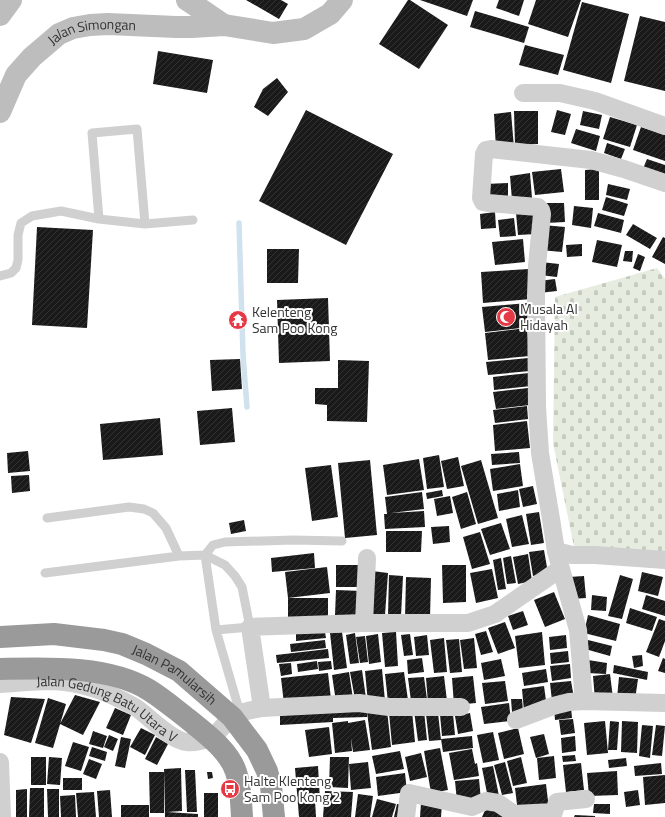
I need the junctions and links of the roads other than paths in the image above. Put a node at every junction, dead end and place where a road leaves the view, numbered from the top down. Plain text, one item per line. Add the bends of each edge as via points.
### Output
1 (11, 0) edge
2 (187, 0) edge
3 (342, 0) edge
4 (0, 15) edge
5 (224, 25) junction
6 (523, 93) dead end
7 (0, 112) edge
8 (665, 126) edge
9 (665, 183) edge
10 (99, 219) junction
11 (193, 220) dead end
12 (145, 224) junction
13 (0, 276) edge
14 (47, 518) dead end
15 (342, 541) dead end
16 (556, 551) junction
17 (205, 555) junction
18 (179, 556) junction
19 (367, 558) dead end
20 (665, 560) edge
21 (560, 569) junction
22 (45, 573) dead end
23 (364, 623) junction
24 (250, 627) junction
25 (216, 630) junction
26 (0, 637) edge
27 (0, 669) edge
28 (0, 684) edge
29 (584, 701) junction
30 (665, 703) edge
31 (461, 707) dead end
32 (262, 708) junction
33 (236, 715) junction
34 (516, 720) dead end
35 (211, 738) junction
36 (0, 762) edge
37 (586, 800) dead end
38 (2, 817) edge
39 (242, 817) edge
40 (274, 817) edge
41 (406, 817) edge

1 - 4 main road
2 - 5 main road, Jalan Simongan
3 - 5 main road, Jalan Simongan via 330,14 304,29 273,33
5 - 7 main road, Jalan Simongan via 176,27 108,24 73,28 59,34 32,56 16,75
6 - 8 street via 560,92 595,101
9 - 16 street via 585,159 491,149 486,150 484,154 481,198 483,202 538,207 542,214 536,273 537,407 540,453
10 - 12 lane
10 - 12 lane via 92,133 138,130
10 - 13 lane via 61,211 32,216 21,223 16,268 11,273
11 - 12 lane
14 - 18 lane via 129,507 144,509 153,513 166,528
15 - 17 lane via 225,542 213,545
16 - 20 street
16 - 21 street
17 - 18 lane
17 - 24 lane via 225,565 242,587
17 - 25 lane
18 - 22 lane
19 - 23 street
21 - 23 street via 495,614 468,624
21 - 29 street via 578,630
23 - 24 street
24 - 25 lane
24 - 32 street
25 - 33 lane
26 - 33 highway, Jalan Pamularsih via 54,634 122,644 179,671
27 - 35 highway, Jalan Pamularsih via 63,668 122,678 148,689
28 - 35 street, Jalan Gedung Batu Utara V via 51,681 98,689 136,708 177,739 192,742
29 - 30 street
29 - 34 street via 553,706
31 - 32 street via 390,707 359,703
32 - 33 street
33 - 35 street
33 - 40 highway, Jalan Pamularsih via 268,771
35 - 39 highway, Jalan Pamularsih via 229,757 236,771
36 - 38 street
37 - 41 street via 557,802 554,812 514,814 498,803 486,801 472,807 409,793

